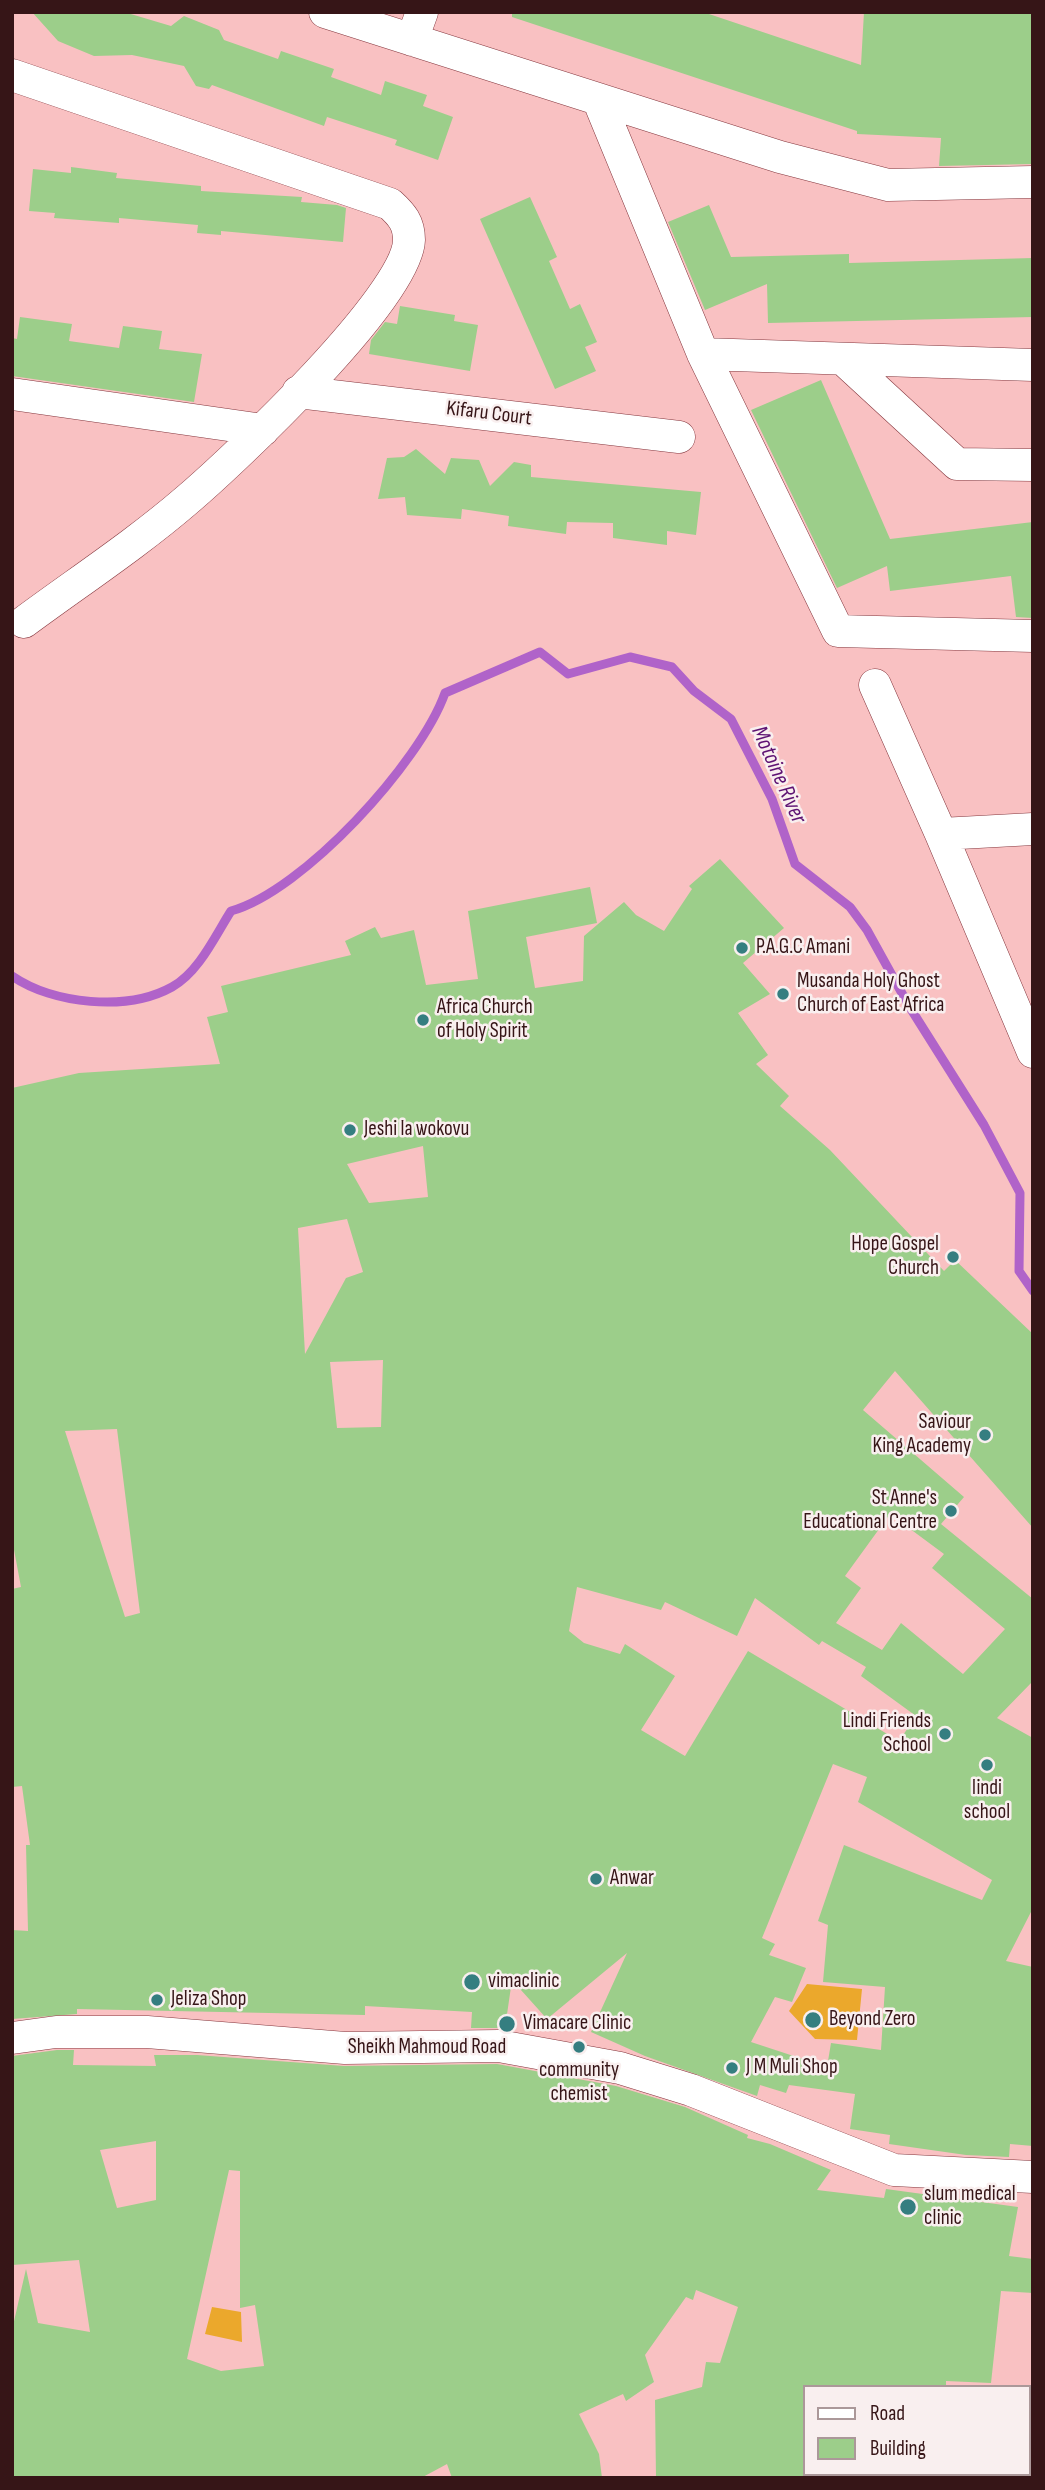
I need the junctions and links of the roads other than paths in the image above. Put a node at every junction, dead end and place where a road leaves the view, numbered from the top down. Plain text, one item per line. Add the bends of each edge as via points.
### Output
1 (325, 12) edge
2 (417, 26) edge
3 (12, 75) edge
4 (598, 99) junction
5 (1033, 182) edge
6 (703, 354) junction
7 (843, 359) junction
8 (1033, 365) edge
9 (298, 392) junction
10 (12, 394) edge
11 (262, 430) junction
12 (679, 437) dead end
13 (1033, 465) edge
14 (24, 622) dead end
15 (1033, 636) edge
16 (875, 685) dead end
17 (1033, 829) edge
18 (941, 834) junction
19 (1033, 1052) edge
20 (12, 2038) edge
21 (1033, 2177) edge

1 - 2 street
2 - 4 street
3 - 9 street via 390,204 407,220 409,241 402,267 379,304
4 - 5 street via 780,157 888,185
4 - 6 street
6 - 7 street
6 - 15 street via 838,631
7 - 8 street
7 - 13 street via 957,464
9 - 11 street
9 - 12 street, Kifaru Court
10 - 11 street
11 - 14 street via 185,502
16 - 18 street
17 - 18 street
18 - 19 street
20 - 21 street, Sheikh Mahmoud Road via 56,2032 147,2032 345,2048 499,2046 620,2067 894,2170

